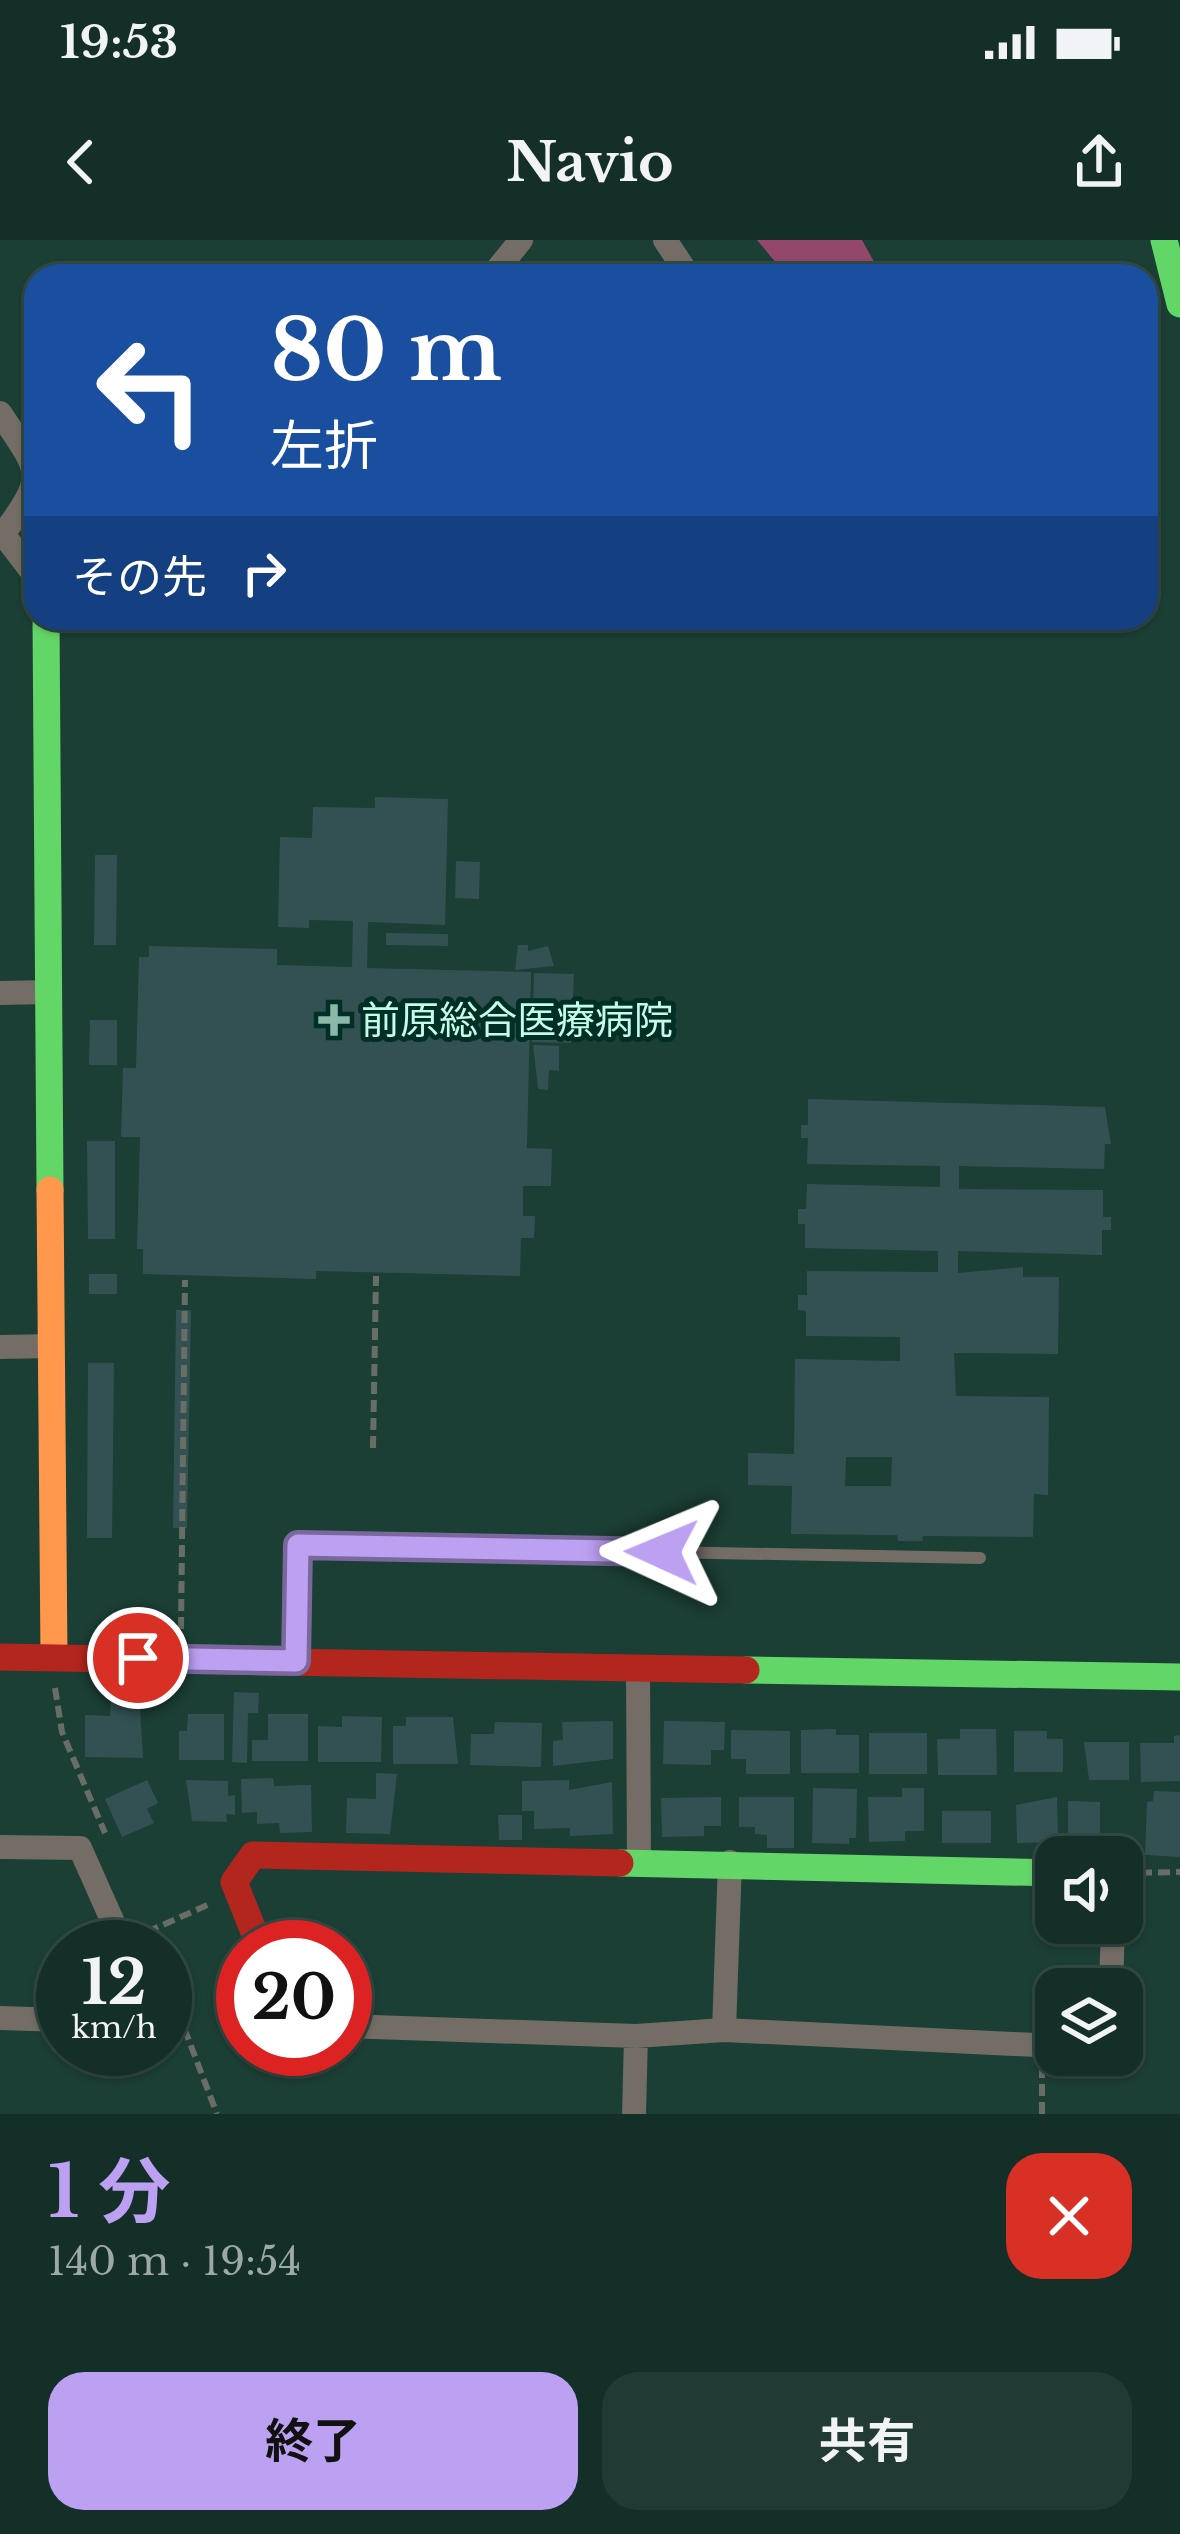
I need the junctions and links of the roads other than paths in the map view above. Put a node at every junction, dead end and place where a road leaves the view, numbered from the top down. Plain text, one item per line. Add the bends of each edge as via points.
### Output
1 (520, 240) edge
2 (1164, 240) edge
3 (501, 264) edge
4 (1180, 304) edge
5 (0, 413) edge
6 (24, 448) edge
7 (24, 504) edge
8 (2, 532) edge
9 (24, 562) edge
10 (46, 630) edge
11 (50, 992) junction
12 (0, 993) edge
13 (52, 1346) junction
14 (0, 1347) edge
15 (980, 1558) dead end
16 (54, 1656) junction
17 (0, 1657) edge
18 (296, 1661) junction
19 (638, 1667) junction
20 (1180, 1677) edge
21 (0, 1847) edge
22 (730, 1862) junction
23 (639, 1864) junction
24 (1035, 1872) edge
25 (112, 1920) edge
26 (249, 1920) edge
27 (0, 2018) edge
28 (36, 2019) edge
29 (372, 2027) edge
30 (724, 2030) junction
31 (636, 2036) junction
32 (1035, 2045) edge
33 (634, 2114) edge

1 - 3 street
2 - 4 street
5 - 6 street
7 - 8 street
8 - 9 street
10 - 11 street
11 - 12 street
11 - 13 street
13 - 14 street
13 - 16 street
15 - 18 lane via 298,1545
16 - 17 street
16 - 18 street
18 - 19 street
19 - 20 street
19 - 23 street
21 - 25 street via 80,1849
22 - 23 street
22 - 24 street
22 - 30 street
23 - 26 street via 253,1855 234,1882
27 - 28 street
29 - 31 street
30 - 31 street
30 - 32 street
31 - 33 street

